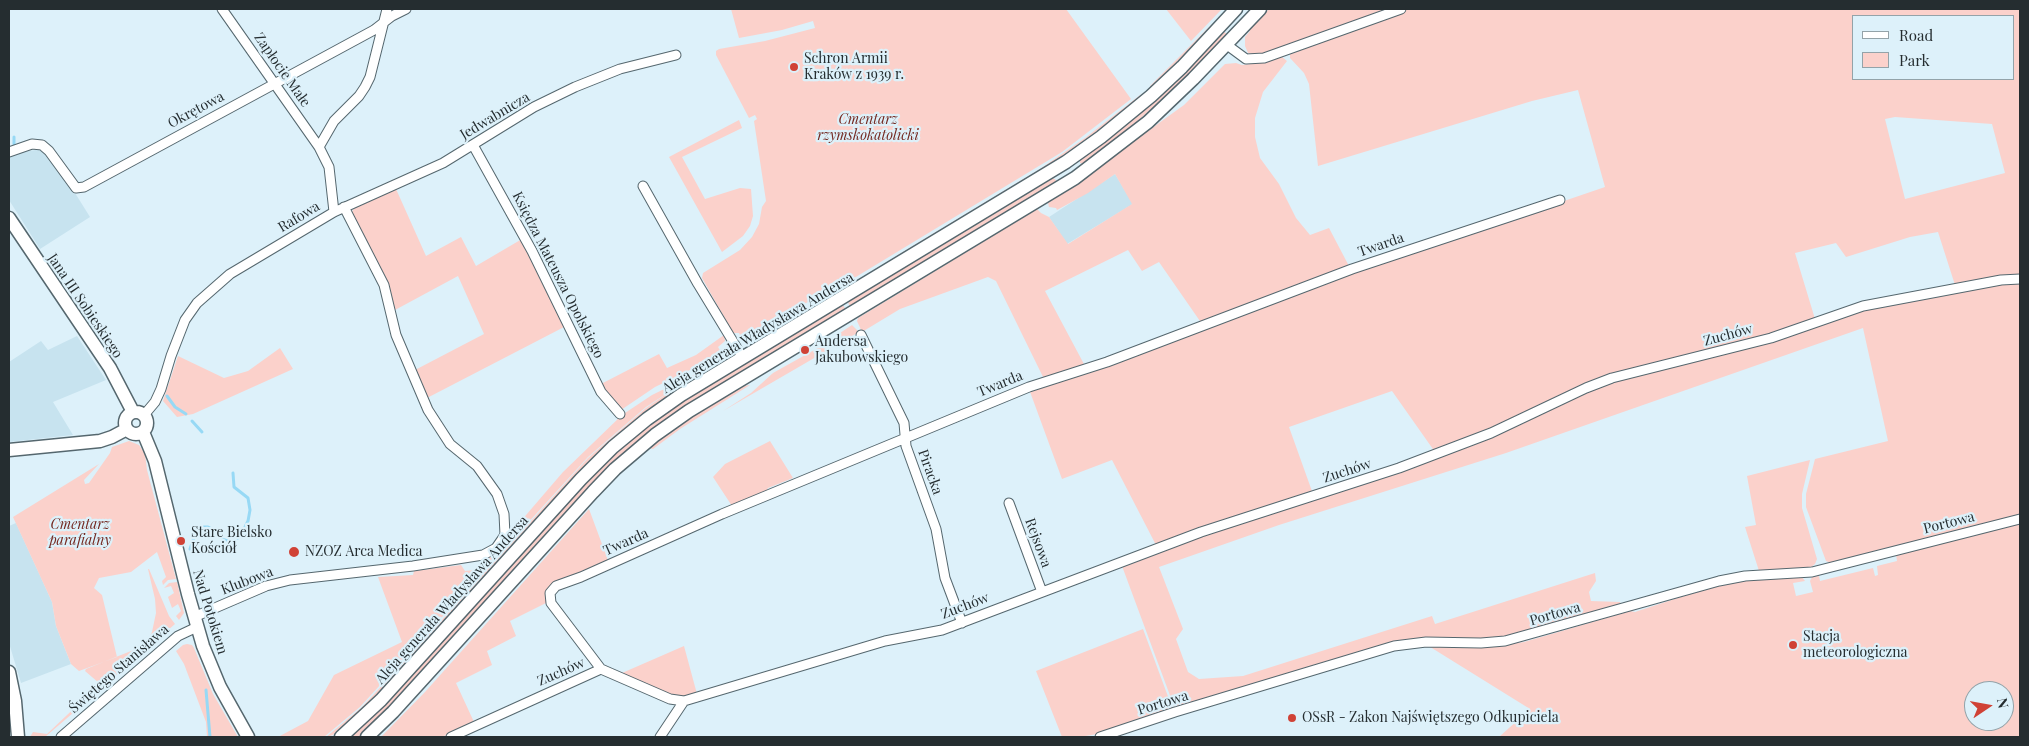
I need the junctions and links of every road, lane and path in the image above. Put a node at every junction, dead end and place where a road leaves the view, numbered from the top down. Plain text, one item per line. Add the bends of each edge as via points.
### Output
1 (222, 9) edge
2 (387, 9) edge
3 (406, 9) edge
4 (1236, 9) edge
5 (1260, 9) edge
6 (1401, 9) edge
7 (384, 22) junction
8 (1227, 45) junction
9 (676, 55) dead end
10 (274, 85) junction
11 (473, 145) junction
12 (319, 147) junction
13 (9, 152) edge
14 (643, 186) dead end
15 (1560, 200) dead end
16 (344, 208) junction
17 (334, 212) junction
18 (9, 218) edge
19 (2020, 279) edge
20 (861, 335) dead end
21 (743, 358) junction
22 (139, 414) junction
23 (620, 414) dead end
24 (127, 429) junction
25 (142, 432) junction
26 (906, 437) junction
27 (9, 450) edge
28 (1009, 503) dead end
29 (2020, 519) edge
30 (1042, 592) junction
31 (196, 622) junction
32 (962, 623) junction
33 (601, 669) junction
34 (9, 672) edge
35 (684, 701) junction
36 (18, 737) edge
37 (61, 737) edge
38 (248, 737) edge
39 (341, 737) edge
40 (367, 737) edge
41 (451, 737) edge
42 (660, 737) edge
43 (1100, 737) edge

1 - 10 street, Zapłocie Małe
2 - 7 street
3 - 7 street, Okrętowa
4 - 21 main road, Aleja generała Władysława Andersa via 1151,96 1066,162
5 - 8 main road
6 - 8 street via 1264,58 1246,58
7 - 10 street, Okrętowa
7 - 12 street via 365,87 334,121
8 - 40 main road via 1148,122 1075,178 689,411 655,435 593,492
9 - 11 street, Jedwabnicza via 620,69 575,87 534,107
10 - 12 street, Zapłocie Małe
10 - 13 street, Okrętowa via 84,187 76,188 42,145 32,144
11 - 16 street, Jedwabnicza via 443,163
11 - 23 street, Księdza Mateusza Opolskiego via 532,251 601,392
12 - 17 street, Rafowa via 329,167
14 - 21 street
15 - 26 street, Twarda via 1352,269 1107,362 1029,387
16 - 17 street, Jedwabnicza
16 - 31 street, Klubowa via 384,285 396,335 428,410 450,444 477,466 491,484 501,504 506,529 500,544 490,553 413,566 283,581 249,592
17 - 22 street, Rafowa via 230,274 197,303 180,331 158,397
18 - 22 main road, Jana III Sobieskiego
19 - 30 street, Zuchów via 1863,306 1771,338 1612,378 1491,433 1399,468 1201,532
20 - 26 street, Piracka via 904,423
21 - 39 main road, Aleja generała Władysława Andersa via 647,419 613,447 381,700
22 - 24 main road via 126,420
22 - 25 main road via 147,425
24 - 25 main road via 135,434
24 - 27 main road via 100,441
25 - 31 main road, Nad Potokiem via 155,461
26 - 32 street, Piracka via 906,446 936,529 945,578
26 - 33 street, Twarda via 556,586 550,593 552,603
28 - 30 street, Rejsowa
29 - 43 street, Portowa via 1812,572 1719,581 1505,641 1426,642 1394,646
30 - 32 street, Zuchów
31 - 37 street, Świętego Stanisława
31 - 38 main road, Nad Potokiem via 220,687
32 - 35 street, Zuchów via 885,641
33 - 35 street, Zuchów via 670,699
33 - 41 street, Zuchów
34 - 36 main road
35 - 42 street

